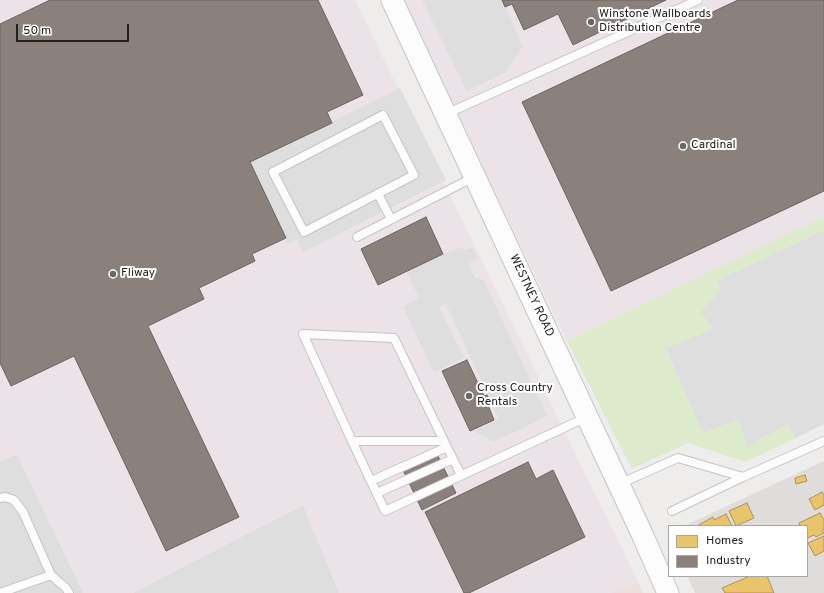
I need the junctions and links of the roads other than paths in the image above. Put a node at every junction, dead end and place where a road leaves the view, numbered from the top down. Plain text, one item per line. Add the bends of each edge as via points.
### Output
1 (392, 0) edge
2 (698, 0) edge
3 (445, 114) junction
4 (475, 177) junction
5 (378, 194) junction
6 (391, 219) junction
7 (357, 237) dead end
8 (587, 417) junction
9 (352, 441) junction
10 (824, 441) edge
11 (446, 444) junction
12 (453, 459) junction
13 (461, 475) junction
14 (743, 477) junction
15 (371, 481) junction
16 (619, 484) junction
17 (378, 493) junction
18 (0, 498) edge
19 (672, 512) dead end
20 (51, 575) junction
21 (665, 590) edge
22 (0, 593) edge
23 (69, 593) edge

1 - 3 street, WESTNEY ROAD
2 - 3 lane
3 - 4 street, WESTNEY ROAD
4 - 6 lane
4 - 8 street, WESTNEY ROAD
5 - 5 lane via 304,232 273,172 383,115 414,175
5 - 6 lane
6 - 7 lane
8 - 13 lane
8 - 16 street, WESTNEY ROAD
9 - 11 lane
9 - 11 lane via 303,334 394,338
9 - 15 lane
10 - 14 lane
11 - 12 lane
11 - 15 lane
12 - 13 lane
12 - 17 lane
13 - 17 lane via 385,511
14 - 16 lane via 678,458
14 - 19 lane
15 - 17 lane
16 - 21 street, WESTNEY ROAD
18 - 20 lane via 14,500 23,512
20 - 22 lane
20 - 23 lane

